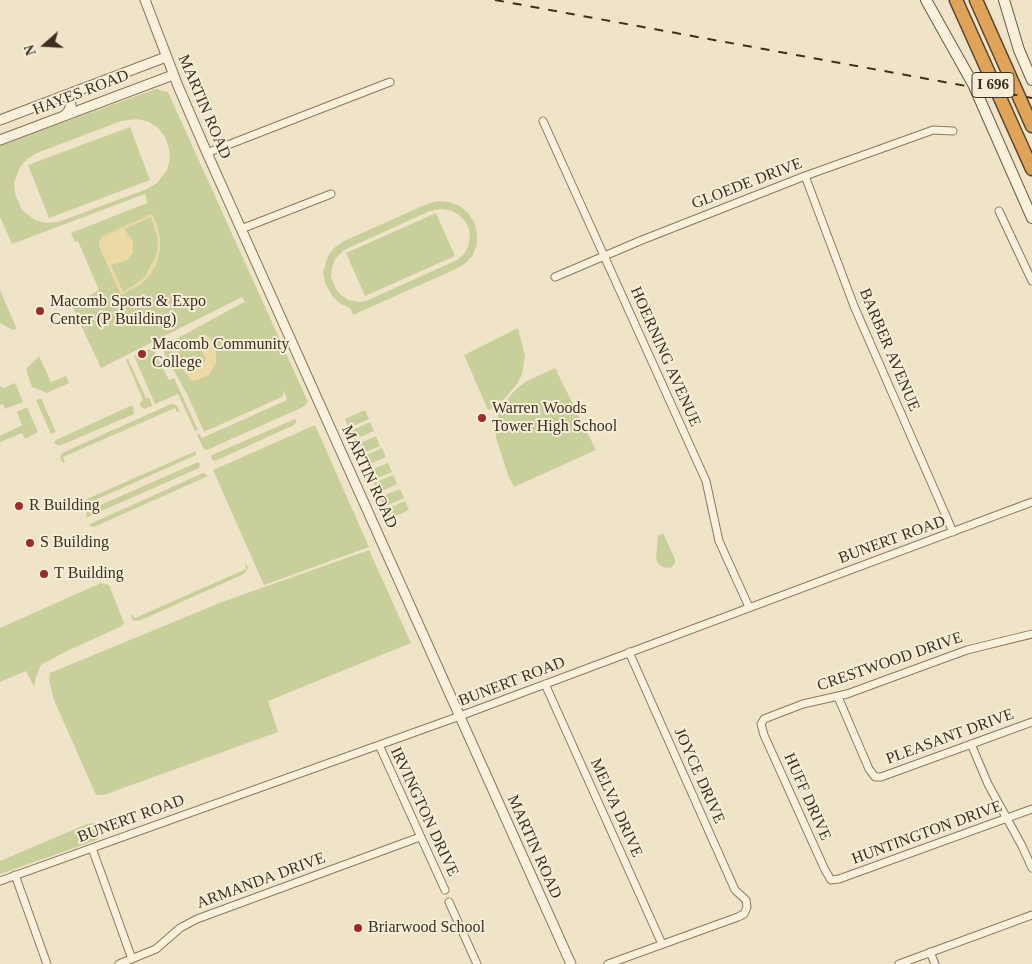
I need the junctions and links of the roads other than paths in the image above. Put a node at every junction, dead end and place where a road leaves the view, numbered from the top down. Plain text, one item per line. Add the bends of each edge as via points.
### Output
1 (145, 0) edge
2 (926, 0) edge
3 (956, 0) edge
4 (976, 0) edge
5 (1004, 0) edge
6 (166, 57) junction
7 (173, 75) junction
8 (1032, 80) edge
9 (390, 82) dead end
10 (88, 87) junction
11 (64, 96) junction
12 (92, 106) junction
13 (62, 117) junction
14 (0, 120) edge
15 (543, 121) dead end
16 (1032, 126) edge
17 (953, 131) dead end
18 (0, 140) edge
19 (207, 154) junction
20 (1032, 170) edge
21 (805, 176) junction
22 (331, 194) dead end
23 (1000, 211) dead end
24 (1032, 218) edge
25 (241, 229) junction
26 (604, 255) junction
27 (555, 277) dead end
28 (1032, 281) edge
29 (1032, 502) edge
30 (953, 532) junction
31 (749, 607) junction
32 (1032, 634) edge
33 (629, 652) junction
34 (545, 684) junction
35 (838, 697) junction
36 (460, 716) junction
37 (1032, 722) edge
38 (761, 724) joint
39 (971, 744) junction
40 (379, 745) junction
41 (1032, 809) edge
42 (1006, 818) junction
43 (420, 837) junction
44 (92, 848) junction
45 (1032, 868) edge
46 (15, 875) junction
47 (831, 880) joint
48 (0, 881) edge
49 (445, 890) dead end
50 (450, 902) dead end
51 (1032, 915) edge
52 (662, 944) junction
53 (930, 952) junction
54 (132, 959) junction
55 (47, 964) edge
56 (120, 964) edge
57 (477, 964) edge
58 (571, 964) edge
59 (608, 964) edge
60 (899, 964) edge
61 (935, 964) edge

1 - 6 street, MARTIN ROAD
2 - 24 main road via 973,84
3 - 20 highway, I 696
4 - 16 highway, I 696
5 - 8 main road
6 - 7 street, MARTIN ROAD
6 - 10 street, HAYES ROAD
7 - 12 street, HAYES ROAD
7 - 19 street, MARTIN ROAD
9 - 19 street
10 - 11 street, HAYES ROAD
10 - 12 street via 86,97
11 - 13 street via 71,105
11 - 14 street, HAYES ROAD
12 - 13 street, HAYES ROAD
13 - 18 street, HAYES ROAD
15 - 26 street, HOERNING AVENUE
17 - 21 street, GLOEDE DRIVE via 933,130
19 - 25 street, MARTIN ROAD
21 - 26 street, GLOEDE DRIVE
21 - 30 street, BARBER AVENUE via 854,306
22 - 25 street
23 - 28 street
25 - 36 street, MARTIN ROAD
26 - 27 street, GLOEDE DRIVE
26 - 31 street, HOERNING AVENUE via 706,482 719,541
29 - 30 street, BUNERT ROAD
30 - 31 street, BUNERT ROAD
31 - 33 street, BUNERT ROAD
32 - 35 street, CRESTWOOD DRIVE via 966,650
33 - 34 street, BUNERT ROAD
33 - 52 street, JOYCE DRIVE via 735,890 746,900 747,907 738,917
34 - 36 street, BUNERT ROAD
34 - 52 street, MELVA DRIVE
35 - 38 street, CRESTWOOD DRIVE via 803,704 764,719
35 - 39 street, PLEASANT DRIVE via 875,777
36 - 40 street, BUNERT ROAD
36 - 58 street, MARTIN ROAD
37 - 39 street, PLEASANT DRIVE
38 - 47 street, HUFF DRIVE
39 - 42 street
40 - 43 street, IRVINGTON DRIVE
40 - 44 street, BUNERT ROAD
41 - 42 street, HUNTINGTON DRIVE
42 - 45 street
42 - 47 street, HUNTINGTON DRIVE
43 - 49 street, IRVINGTON DRIVE
43 - 54 street, ARMANDA DRIVE via 197,919 180,928 156,949
44 - 46 street, BUNERT ROAD
44 - 54 street
46 - 48 street, BUNERT ROAD
46 - 55 street
50 - 57 street, IRVINGTON DRIVE
51 - 53 street
52 - 59 street
53 - 60 street
53 - 61 street
54 - 56 street, ARMANDA DRIVE

